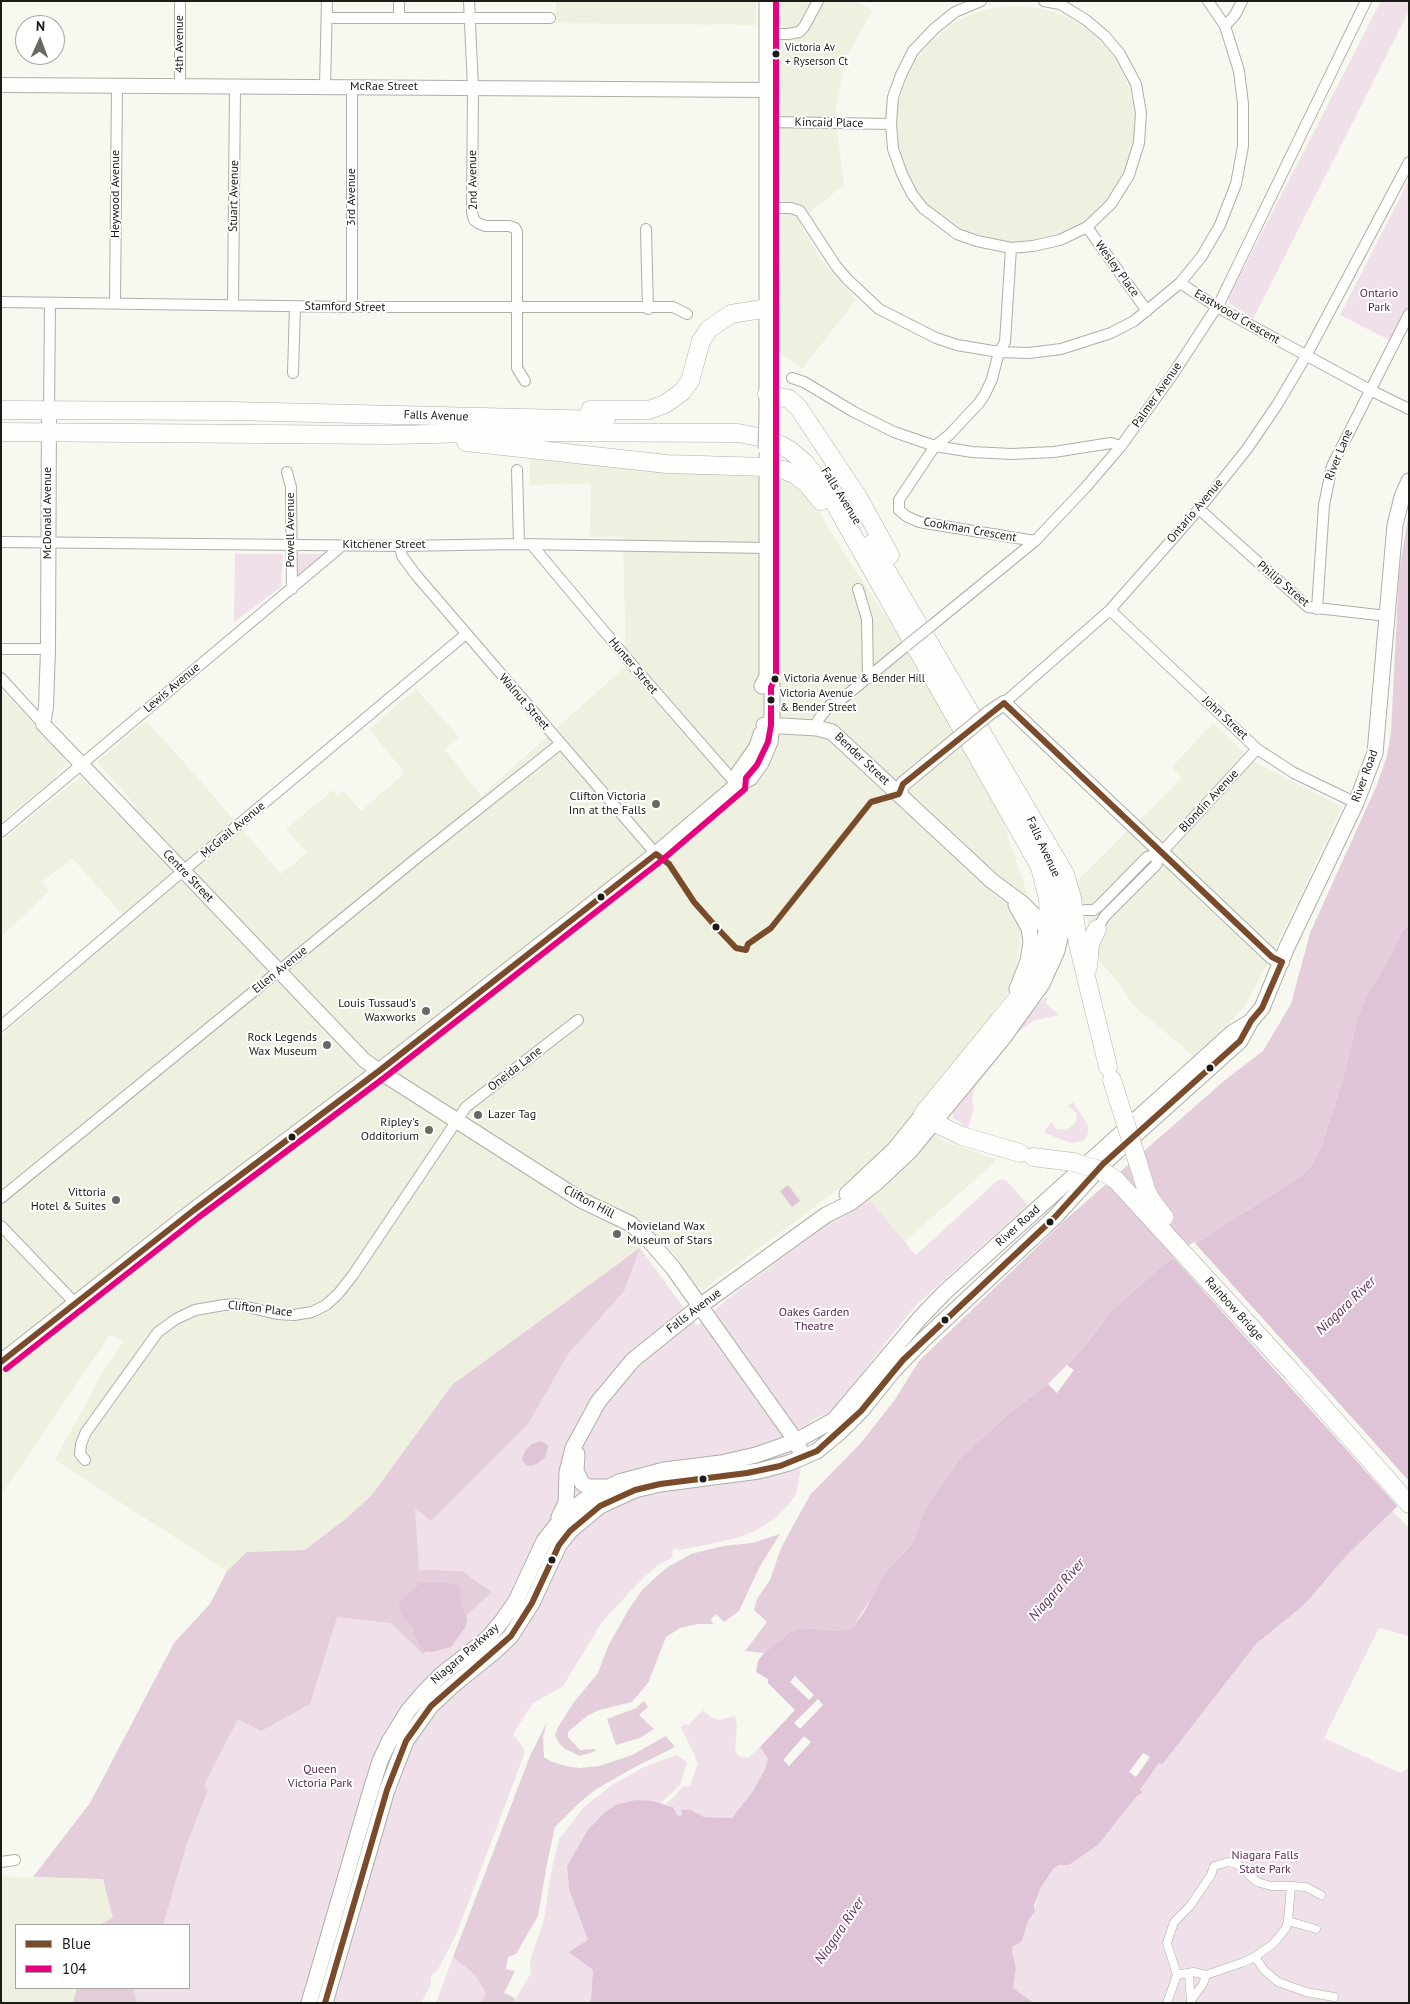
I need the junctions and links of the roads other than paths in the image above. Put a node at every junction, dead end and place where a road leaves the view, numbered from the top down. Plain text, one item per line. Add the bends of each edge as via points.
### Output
1 (180, 1) edge
2 (327, 1) edge
3 (399, 1) edge
4 (470, 1) edge
5 (767, 1) edge
6 (818, 1) edge
7 (981, 1) edge
8 (1044, 1) edge
9 (1208, 1) edge
10 (1242, 1) edge
11 (1366, 1) edge
12 (1060, 3) edge
13 (326, 18) junction
14 (399, 18) junction
15 (469, 18) junction
16 (550, 18) dead end
17 (1225, 26) junction
18 (767, 34) junction
19 (1, 85) edge
20 (116, 86) junction
21 (180, 86) junction
22 (235, 87) junction
23 (325, 87) junction
24 (352, 87) junction
25 (472, 88) junction
26 (766, 90) junction
27 (768, 122) junction
28 (891, 124) junction
29 (1409, 162) edge
30 (768, 208) junction
31 (1087, 227) junction
32 (646, 229) dead end
33 (1011, 248) junction
34 (1180, 283) junction
35 (1, 302) edge
36 (50, 303) junction
37 (115, 303) junction
38 (233, 304) junction
39 (295, 306) junction
40 (352, 307) junction
41 (1217, 307) junction
42 (518, 308) junction
43 (768, 308) junction
44 (648, 309) junction
45 (1147, 311) junction
46 (687, 314) dead end
47 (1409, 314) edge
48 (999, 352) junction
49 (1306, 356) junction
50 (293, 373) dead end
51 (792, 378) dead end
52 (525, 381) dead end
53 (1370, 390) junction
54 (767, 394) junction
55 (1409, 409) edge
56 (1, 410) edge
57 (49, 410) junction
58 (495, 418) junction
59 (1, 432) edge
60 (49, 433) junction
61 (391, 435) junction
62 (935, 446) junction
63 (1121, 446) junction
64 (767, 467) junction
65 (518, 470) dead end
66 (287, 472) dead end
67 (1409, 481) edge
68 (1198, 509) junction
69 (1, 542) edge
70 (48, 542) junction
71 (1035, 542) junction
72 (291, 544) junction
73 (519, 544) junction
74 (531, 544) junction
75 (343, 545) junction
76 (400, 546) junction
77 (767, 548) junction
78 (292, 589) junction
79 (858, 589) dead end
80 (1317, 609) junction
81 (1110, 610) junction
82 (1387, 616) junction
83 (916, 631) junction
84 (466, 634) junction
85 (1, 649) edge
86 (48, 649) junction
87 (1, 678) edge
88 (868, 678) junction
89 (1004, 703) junction
90 (43, 724) junction
91 (767, 726) junction
92 (817, 728) junction
93 (560, 744) junction
94 (1257, 749) junction
95 (82, 764) junction
96 (737, 785) junction
97 (899, 794) junction
98 (1356, 803) junction
99 (1038, 829) junction
100 (1, 832) edge
101 (1161, 853) junction
102 (656, 854) junction
103 (183, 871) junction
104 (1010, 896) junction
105 (1072, 898) junction
106 (1085, 910) joint
107 (1097, 929) joint
108 (1054, 936) junction
109 (1282, 962) junction
110 (280, 972) junction
111 (1088, 987) junction
112 (1008, 1012) junction
113 (578, 1020) dead end
114 (1251, 1021) junction
115 (1, 1026) edge
116 (379, 1071) junction
117 (928, 1118) junction
118 (455, 1121) junction
119 (1, 1198) edge
120 (1, 1226) edge
121 (74, 1302) junction
122 (700, 1306) junction
123 (1, 1362) edge
124 (583, 1428) junction
125 (796, 1441) junction
126 (803, 1457) junction
127 (85, 1460) dead end
128 (608, 1486) junction
129 (1409, 1488) edge
130 (1409, 1504) edge
131 (548, 1536) junction
132 (15, 1860) dead end
133 (1, 1862) edge
134 (1291, 1886) junction
135 (1321, 1895) dead end
136 (1288, 1921) junction
137 (1316, 1929) dead end
138 (1256, 1957) junction
139 (1189, 1974) junction
140 (1206, 1975) junction
141 (1177, 1976) junction
142 (1334, 1997) dead end
143 (1192, 2001) edge
144 (309, 2003) edge
145 (326, 2003) edge
146 (1167, 2003) edge

1 - 21 street, 4th Avenue
2 - 13 street
3 - 14 street
4 - 15 street, 2nd Avenue
5 - 18 main road
6 - 18 street via 798,32
7 - 28 street via 955,12 913,51 893,97
8 - 12 street
9 - 17 street
10 - 17 street
11 - 41 street, Palmer Avenue
12 - 31 street via 1105,36 1120,54 1136,84 1141,113 1139,143 1128,175 1111,204
13 - 14 street
13 - 23 street
14 - 15 street
15 - 16 street
15 - 25 street, 2nd Avenue
17 - 34 street via 1240,79 1243,146 1236,184 1220,225 1202,256
18 - 26 main road
19 - 20 street, McRae Street
20 - 21 street, McRae Street
20 - 37 street, Heywood Avenue
21 - 22 street, McRae Street
22 - 23 street, McRae Street
22 - 38 street, Stuart Avenue
23 - 24 street, McRae Street
24 - 25 street, McRae Street
24 - 40 street, 3rd Avenue
25 - 26 street, McRae Street
25 - 42 street, 2nd Avenue via 472,212 474,220 485,226 509,226 517,232
26 - 27 main road
27 - 28 street, Kincaid Place
27 - 30 main road
28 - 33 street via 893,149 902,174 923,208 957,234
29 - 49 street, Ontario Avenue
30 - 43 main road
30 - 48 street, Eastwood Crescent via 800,211 836,266 879,309 936,338
31 - 33 street via 1060,240
31 - 45 street, Wesley Place
32 - 44 street
33 - 48 street via 1005,342
34 - 41 street, Eastwood Crescent
34 - 45 street, Eastwood Crescent
35 - 36 street, Stamford Street
36 - 37 street, Stamford Street
36 - 57 street, McDonald Avenue
37 - 38 street, Stamford Street
38 - 39 street, Stamford Street
39 - 40 street, Stamford Street
39 - 50 street
40 - 42 street, Stamford Street
41 - 49 street, Eastwood Crescent
41 - 63 street, Palmer Avenue
42 - 44 street, Stamford Street
42 - 52 street, 2nd Avenue via 517,368
43 - 54 main road
43 - 58 highway via 731,314 709,329 701,341 690,380 682,392 665,404 649,410 536,411
44 - 46 street, Stamford Street via 673,307
45 - 48 street, Eastwood Crescent via 1110,333 1061,349
47 - 53 street, River Lane
48 - 62 street via 992,379 979,403 950,435
49 - 53 street, Eastwood Crescent
49 - 68 street, Ontario Avenue via 1247,449
51 - 62 street via 894,432
53 - 55 street, Eastwood Crescent
53 - 80 street, River Lane via 1332,466 1325,492
54 - 64 main road, bridge
54 - 83 highway via 789,398 798,407 858,497 908,589
56 - 57 highway, Falls Avenue
57 - 58 highway, Falls Avenue
57 - 60 street, McDonald Avenue
58 - 83 highway, Falls Avenue via 718,422 751,426 783,436 809,452 829,474
59 - 60 highway, Falls Avenue
60 - 61 highway, Falls Avenue
60 - 70 street, McDonald Avenue
61 - 64 highway via 667,464
61 - 83 highway, Falls Avenue via 728,432 781,444 804,462 827,490
62 - 63 street via 1012,454 1054,452 1111,443
62 - 71 street, Cookman Crescent via 899,500 899,510 919,522
63 - 71 street, Palmer Avenue
64 - 77 main road
64 - 83 highway via 796,475 820,498 887,614
65 - 73 street
66 - 72 street, Powell Avenue via 291,487
67 - 82 main road, River Road via 1395,525
68 - 80 street, Philip Street via 1302,602
68 - 81 street, Ontario Avenue
69 - 70 street, Kitchener Street
70 - 72 street, Kitchener Street
70 - 86 street, McDonald Avenue
71 - 83 street, Palmer Avenue
72 - 75 street, Kitchener Street
72 - 78 street, Powell Avenue
73 - 74 street, Kitchener Street
73 - 76 street, Kitchener Street
74 - 77 street, Kitchener Street
74 - 96 street, Hunter Street
75 - 76 street, Kitchener Street
75 - 78 street, Lewis Avenue
76 - 84 street, Walnut Street via 402,556 416,576
77 - 91 main road via 767,677 772,685
78 - 95 street, Lewis Avenue
79 - 88 street via 868,618
80 - 82 street, Philip Street
81 - 89 street, Ontario Avenue
81 - 94 street, John Street
82 - 98 main road, River Road via 1375,753
83 - 88 street, Palmer Avenue
83 - 99 highway, Falls Avenue
83 - 108 highway, Falls Avenue via 1036,858 1044,878
84 - 93 street, Walnut Street
84 - 103 street, McGrail Avenue
85 - 86 street
86 - 90 street, McDonald Avenue
87 - 90 street, Centre Street
88 - 92 street, Palmer Avenue via 830,706 818,720
89 - 97 street, Ontario Avenue, bridge via 904,784
89 - 101 street
90 - 95 street, Centre Street
91 - 92 main road, Bender Street
91 - 96 main road via 770,742 761,763 750,778
92 - 97 main road, Bender Street via 842,739
93 - 102 street, Walnut Street
93 - 110 street, Ellen Avenue
94 - 98 street, John Street via 1294,773
94 - 101 street, Blondin Avenue
95 - 100 street, Lewis Avenue
95 - 103 street, Centre Street
96 - 102 main road
97 - 104 main road, Bender Street
98 - 109 main road, River Road
99 - 105 highway via 1065,874
99 - 108 main road, Falls Avenue via 1062,890 1064,920
101 - 106 street, Blondin Avenue via 1147,857 1094,910
101 - 107 street, Blondin Avenue via 1156,866 1113,907
101 - 109 street via 1272,957
102 - 116 main road
103 - 110 street, Centre Street
103 - 115 street, McGrail Avenue
104 - 108 main road, Bender Street via 1023,904
104 - 112 main road, Bender Street via 1026,922 1031,942 1028,961
105 - 106 highway via 1079,908
105 - 111 highway via 1076,937
107 - 111 highway via 1089,952
108 - 112 highway, Falls Avenue via 1022,994
108 - 117 main road, Falls Avenue via 1052,963 1042,984 1004,1037
109 - 114 main road, River Road via 1262,1008
110 - 116 street, Centre Street via 364,1060
110 - 119 street, Ellen Avenue
111 - 129 highway, Rainbow Bridge, bridge via 1110,1073 1147,1192 1156,1208
112 - 117 highway, Falls Avenue
113 - 118 street, Oneida Lane via 466,1108
114 - 125 main road, River Road via 1232,1033 945,1292 834,1420
114 - 126 main road, River Road via 1240,1042 1103,1164 1055,1217 911,1352 840,1432 817,1451
116 - 118 main road, Clifton Hill
116 - 121 main road
117 - 122 main road, Falls Avenue via 826,1215
117 - 130 highway, Rainbow Bridge, bridge via 962,1136 1027,1155 1073,1162 1100,1170 1116,1180
118 - 122 main road, Clifton Hill via 581,1200 631,1224 663,1256
118 - 127 street, Clifton Place via 408,1196 338,1294 326,1305 312,1312 294,1315 224,1304 195,1310 176,1320 158,1332 86,1432 80,1454
120 - 121 street
121 - 123 main road
122 - 124 main road, Falls Avenue via 633,1360 605,1393
122 - 125 main road, Clifton Hill
124 - 128 main road, Falls Avenue via 576,1464 578,1477 588,1486
124 - 131 main road, Falls Avenue via 568,1464 564,1509
125 - 126 main road, Clifton Hill
125 - 128 main road, Niagara Parkway via 733,1461 658,1471
126 - 145 main road, Niagara Parkway via 759,1471 635,1490 600,1506 570,1530 553,1556 518,1626 504,1644 444,1693 406,1741 386,1790
128 - 131 main road, Niagara Parkway via 578,1504
131 - 144 main road, Niagara Parkway via 516,1601 502,1621 424,1692 401,1720 387,1745
132 - 133 street
134 - 135 street via 1306,1887
134 - 136 street
134 - 141 street via 1256,1882 1233,1863 1214,1866 1190,1906 1174,1922 1168,1936 1168,1952
136 - 137 street
136 - 138 street via 1282,1935
138 - 140 street
138 - 142 street via 1268,1974 1284,1986
139 - 140 street
139 - 141 street
139 - 143 street
140 - 143 street
141 - 146 street

